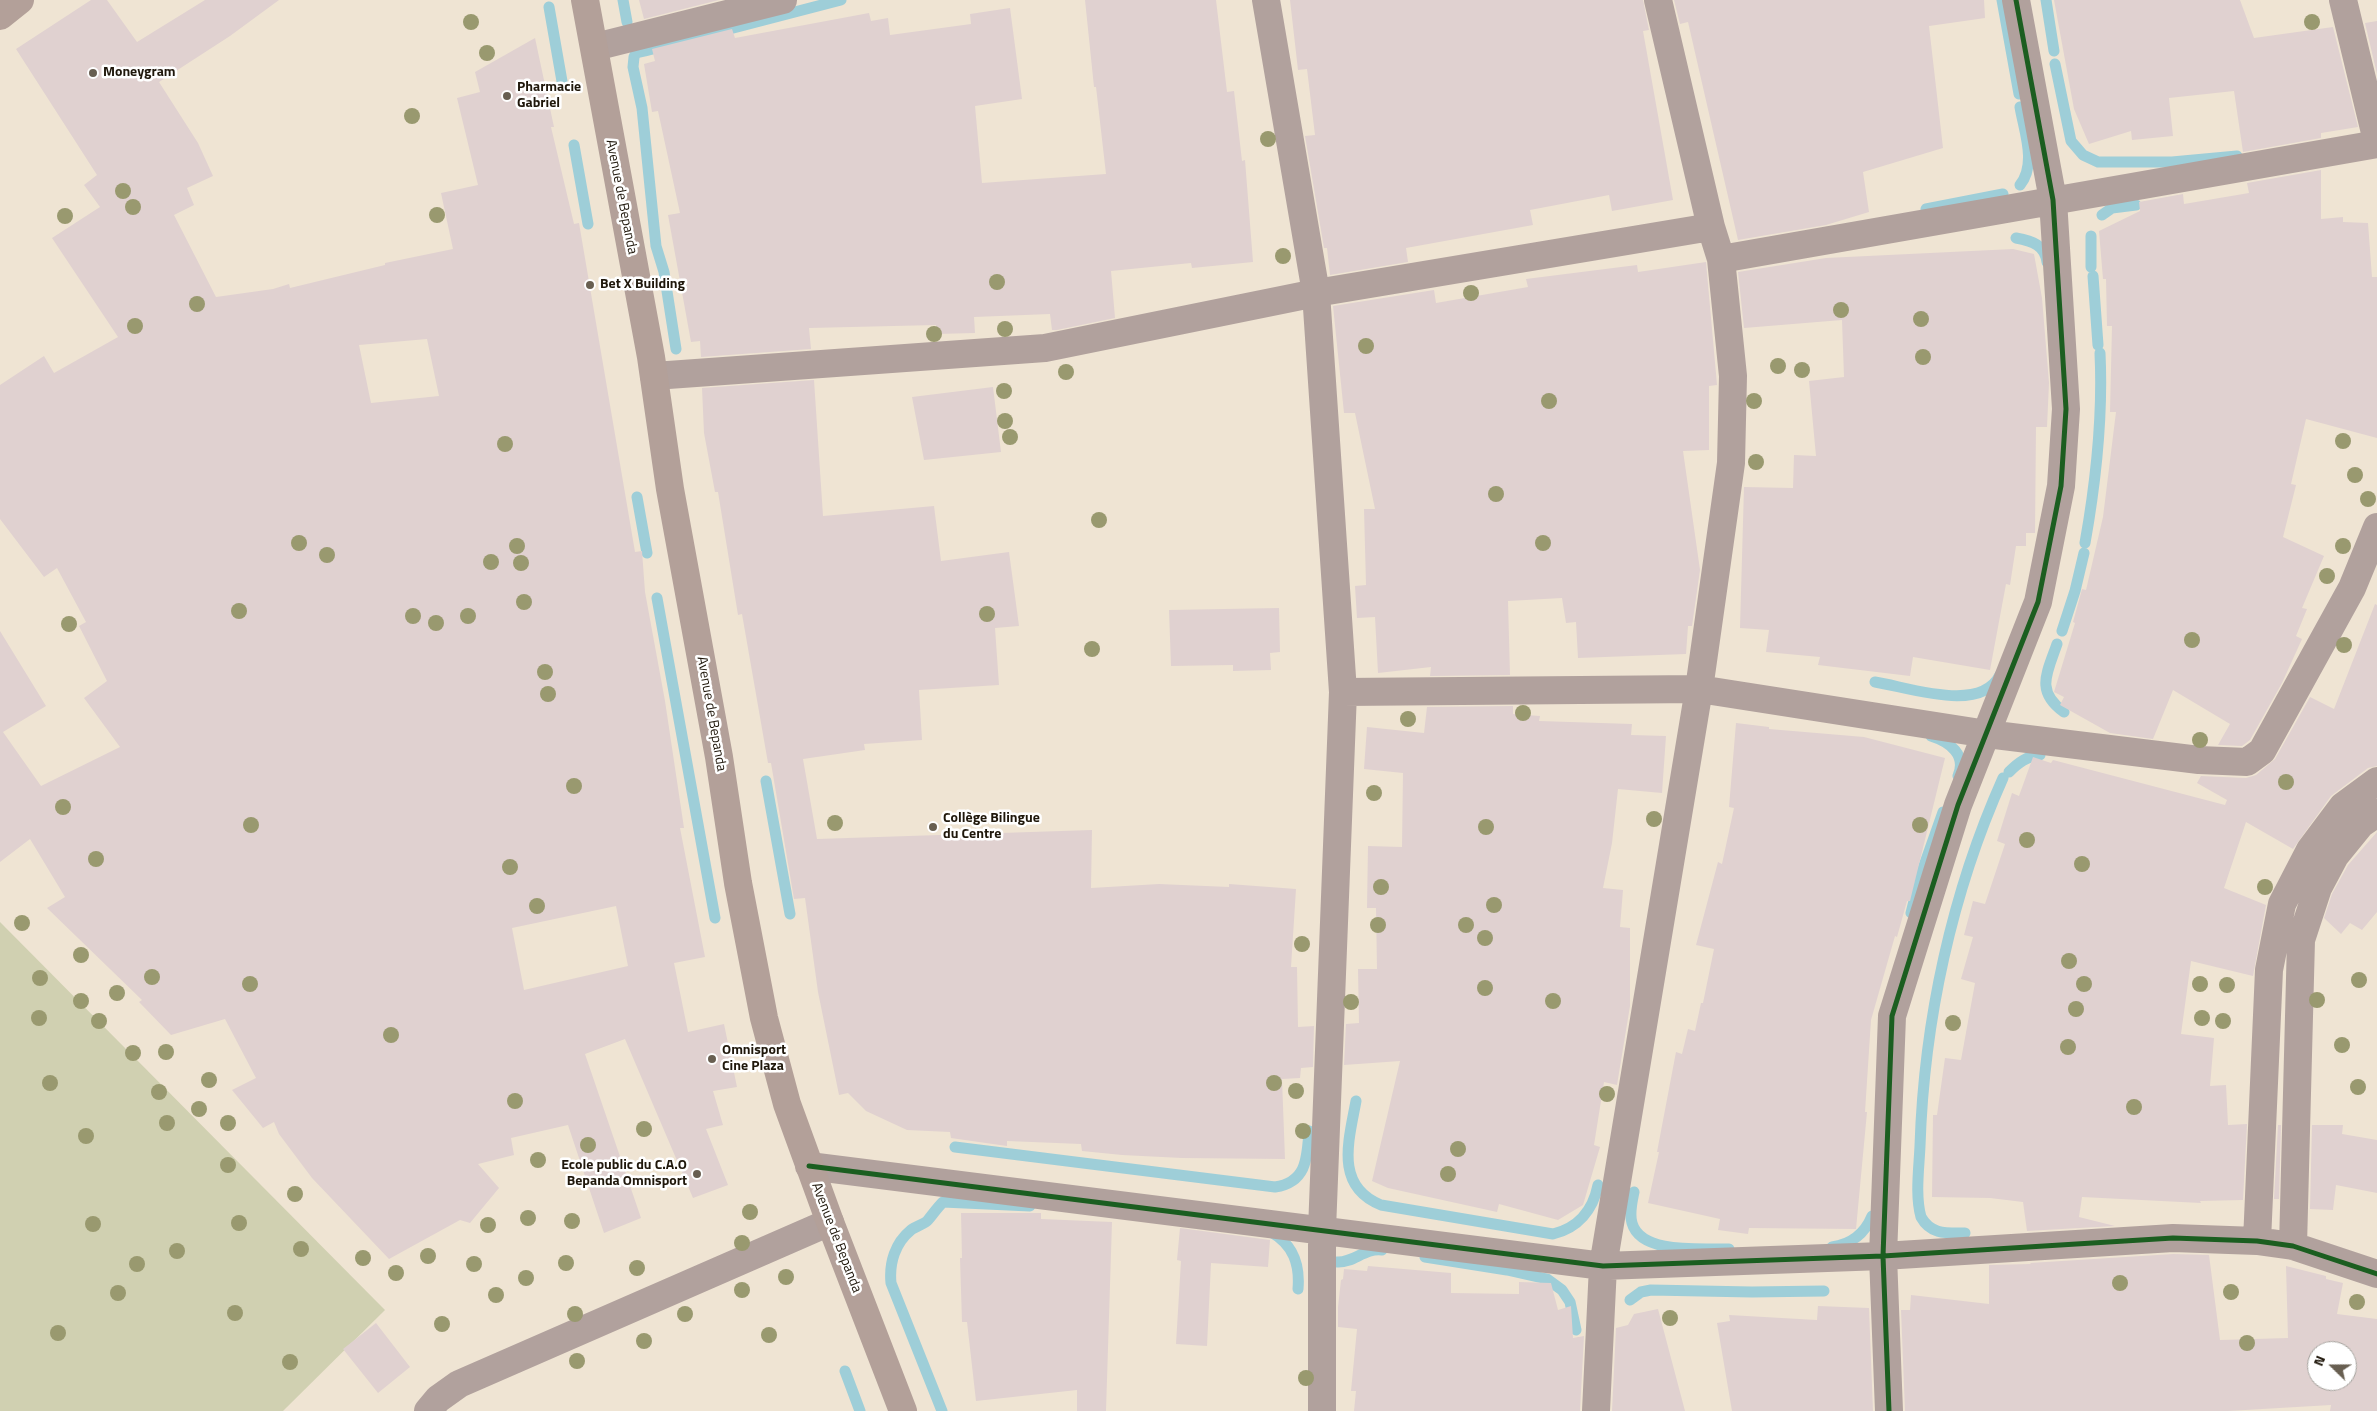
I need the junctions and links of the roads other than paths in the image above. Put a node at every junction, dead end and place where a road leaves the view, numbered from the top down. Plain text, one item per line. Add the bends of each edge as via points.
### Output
1 (20, 0) edge
2 (586, 0) edge
3 (783, 0) edge
4 (1266, 0) edge
5 (1658, 0) edge
6 (2016, 0) edge
7 (2343, 0) edge
8 (0, 16) edge
9 (595, 48) junction
10 (2377, 142) edge
11 (2053, 200) junction
12 (1710, 227) junction
13 (1721, 259) junction
14 (1316, 293) junction
15 (654, 376) junction
16 (2377, 527) edge
17 (1699, 689) junction
18 (1343, 692) junction
19 (1987, 734) junction
20 (2377, 780) edge
21 (2377, 813) edge
22 (809, 1166) junction
23 (830, 1222) junction
24 (1322, 1230) junction
25 (2257, 1241) junction
26 (2293, 1246) junction
27 (1883, 1256) junction
28 (1603, 1266) junction
29 (2377, 1274) edge
30 (428, 1411) edge
31 (903, 1411) edge
32 (1322, 1411) edge
33 (1596, 1411) edge
34 (1889, 1411) edge

1 - 8 main road
2 - 9 main road, Avenue de Bepanda
3 - 9 street
4 - 14 street
5 - 12 street
6 - 11 street
7 - 10 street
9 - 15 main road, Avenue de Bepanda
10 - 11 street
11 - 13 street
11 - 19 street via 2066,409 2061,486 2038,602
12 - 13 street
12 - 14 street
13 - 17 street via 1733,376 1731,463
14 - 15 street via 1045,348
14 - 18 street
15 - 22 main road, Avenue de Bepanda via 670,489 764,1018 787,1104
16 - 19 street via 2338,614 2262,751 2248,762
17 - 18 street
17 - 19 street
17 - 28 street
18 - 24 street
19 - 27 street via 1958,805 1892,1016
20 - 25 street via 2343,806 2310,850 2282,904 2269,970
21 - 26 street via 2361,824 2335,856 2318,888 2301,940
22 - 23 main road, Avenue de Bepanda
22 - 24 street
23 - 30 street via 459,1384
23 - 31 main road, Avenue de Bepanda
24 - 28 street
24 - 32 street
25 - 26 street
25 - 27 street via 2173,1238
26 - 29 street
27 - 28 street
27 - 34 street
28 - 33 street

